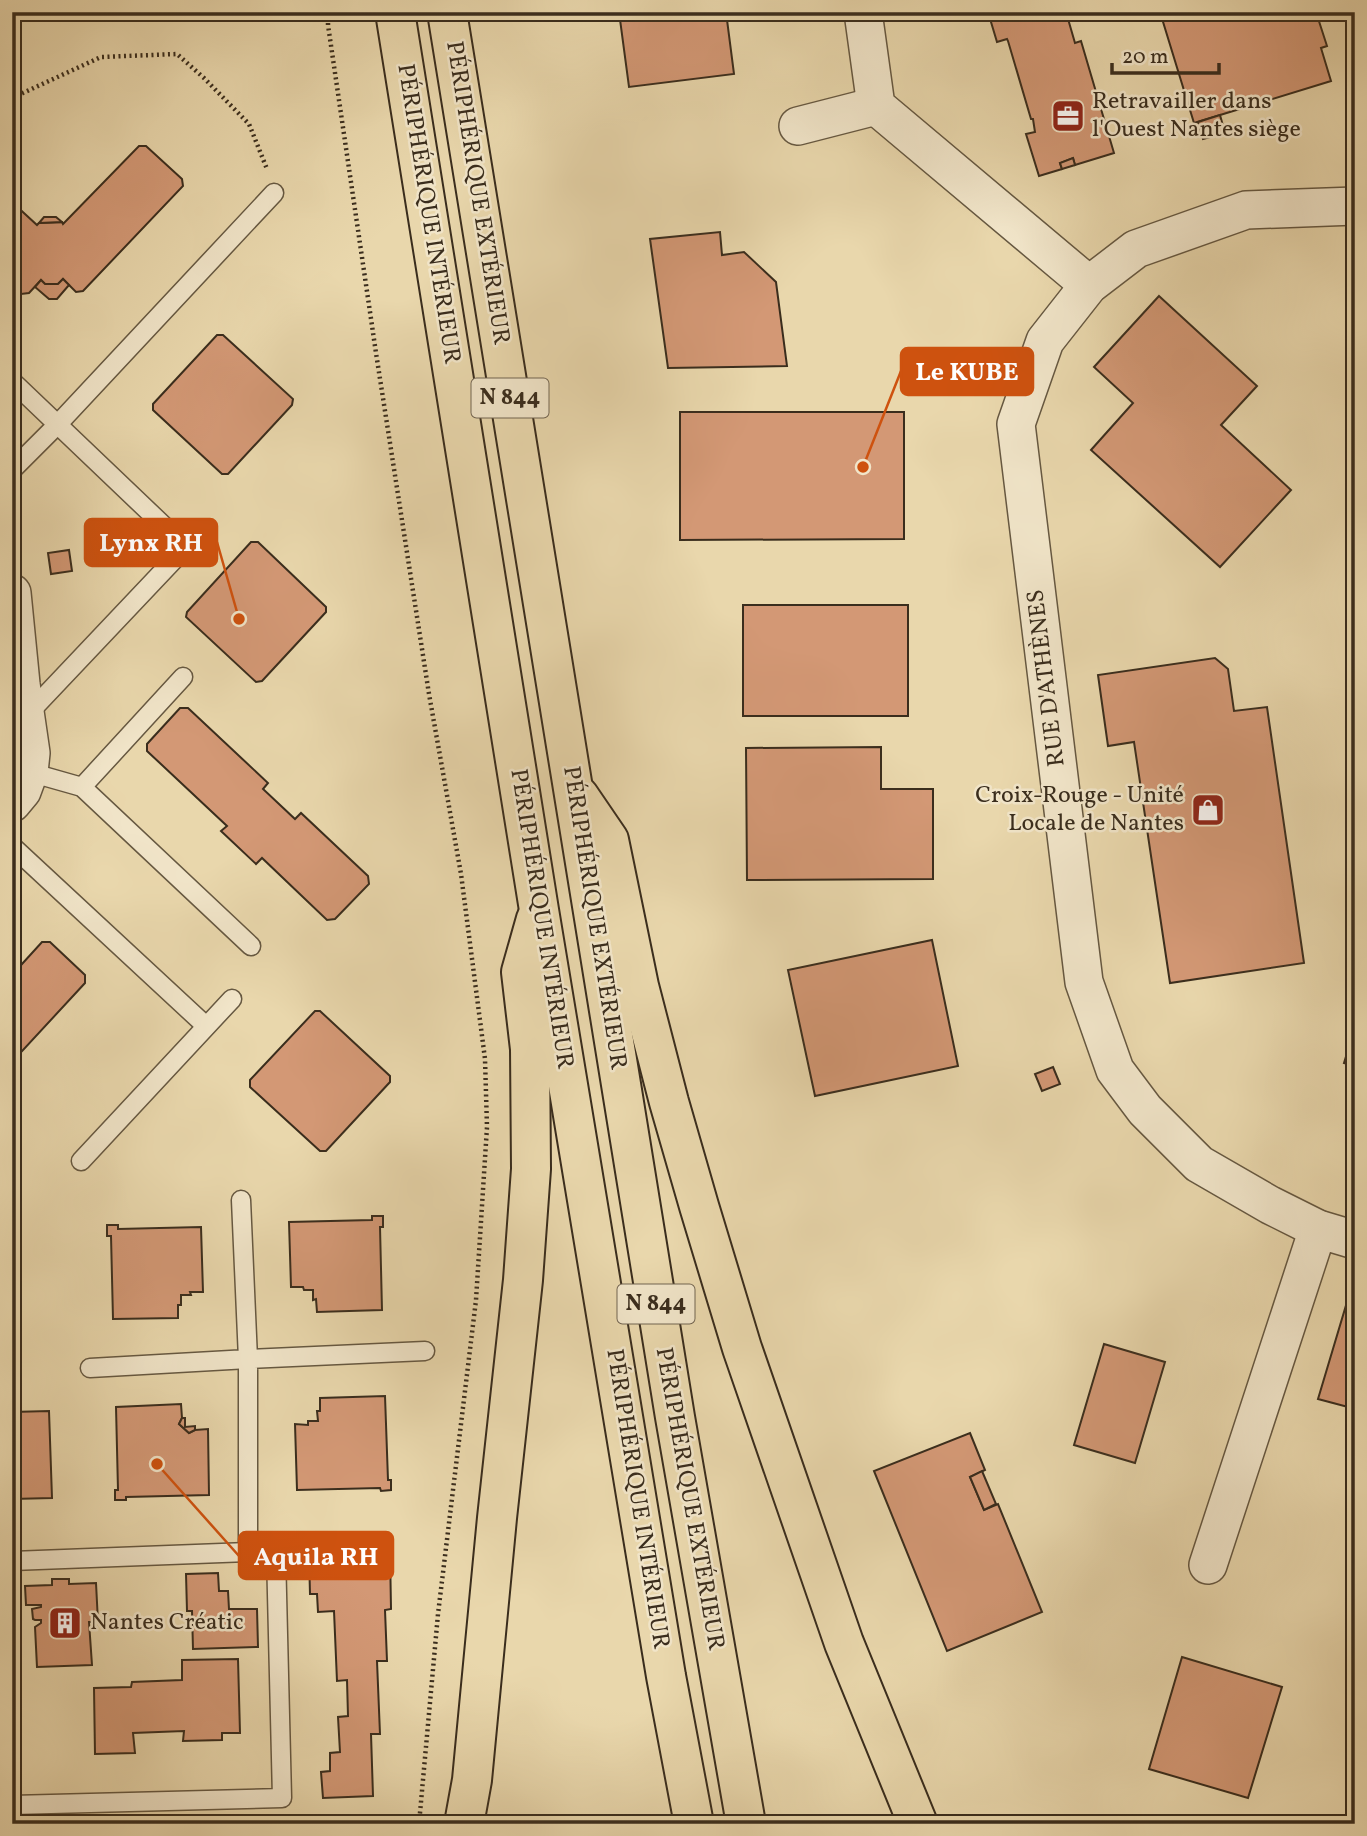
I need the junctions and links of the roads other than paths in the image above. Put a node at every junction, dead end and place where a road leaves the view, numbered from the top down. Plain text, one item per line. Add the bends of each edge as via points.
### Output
1 (395, 12) edge
2 (447, 12) edge
3 (863, 12) edge
4 (876, 106) junction
5 (798, 126) dead end
6 (274, 193) road end
7 (1355, 206) edge
8 (1089, 285) junction
9 (12, 381) edge
10 (58, 424) junction
11 (12, 470) edge
12 (12, 593) edge
13 (184, 677) dead end
14 (26, 716) junction
15 (572, 785) junction
16 (82, 787) junction
17 (21, 788) edge
18 (12, 846) edge
19 (539, 910) junction
20 (251, 946) dead end
21 (232, 999) dead end
22 (206, 1026) junction
23 (81, 1161) dead end
24 (241, 1200) dead end
25 (1318, 1228) junction
26 (1355, 1240) edge
27 (425, 1351) dead end
28 (248, 1359) junction
29 (90, 1368) dead end
30 (248, 1552) junction
31 (12, 1561) edge
32 (1208, 1565) dead end
33 (12, 1805) edge
34 (693, 1818) edge
35 (746, 1823) edge
36 (464, 1824) edge
37 (918, 1824) edge

1 - 19 highway, PÉRIPHÉRIQUE INTÉRIEUR / N 844
2 - 15 highway, PÉRIPHÉRIQUE EXTÉRIEUR / N 844
3 - 4 street
4 - 5 street
4 - 8 street
6 - 10 lane
7 - 8 street, RUE D'ATHÈNES via 1246,210 1136,249
8 - 25 street, RUE D'ATHÈNES via 1045,341 1016,424 1084,982 1115,1070 1145,1111 1199,1164
9 - 10 lane
10 - 11 lane
10 - 14 lane via 186,547
12 - 14 street
13 - 16 lane
14 - 17 street via 31,752
15 - 35 highway, PÉRIPHÉRIQUE EXTÉRIEUR / N 844
15 - 37 highway via 609,840 669,1102 738,1335 844,1643
16 - 17 lane
16 - 20 lane
18 - 22 lane
19 - 34 highway, PÉRIPHÉRIQUE INTÉRIEUR / N 844
19 - 36 highway via 521,972 530,1049 531,1169 523,1280
21 - 22 lane
22 - 23 lane
24 - 28 lane
25 - 26 street, RUE D'ATHÈNES
25 - 32 street
27 - 28 lane
28 - 29 lane
28 - 30 lane
30 - 31 lane
30 - 33 lane via 276,1553 282,1798

